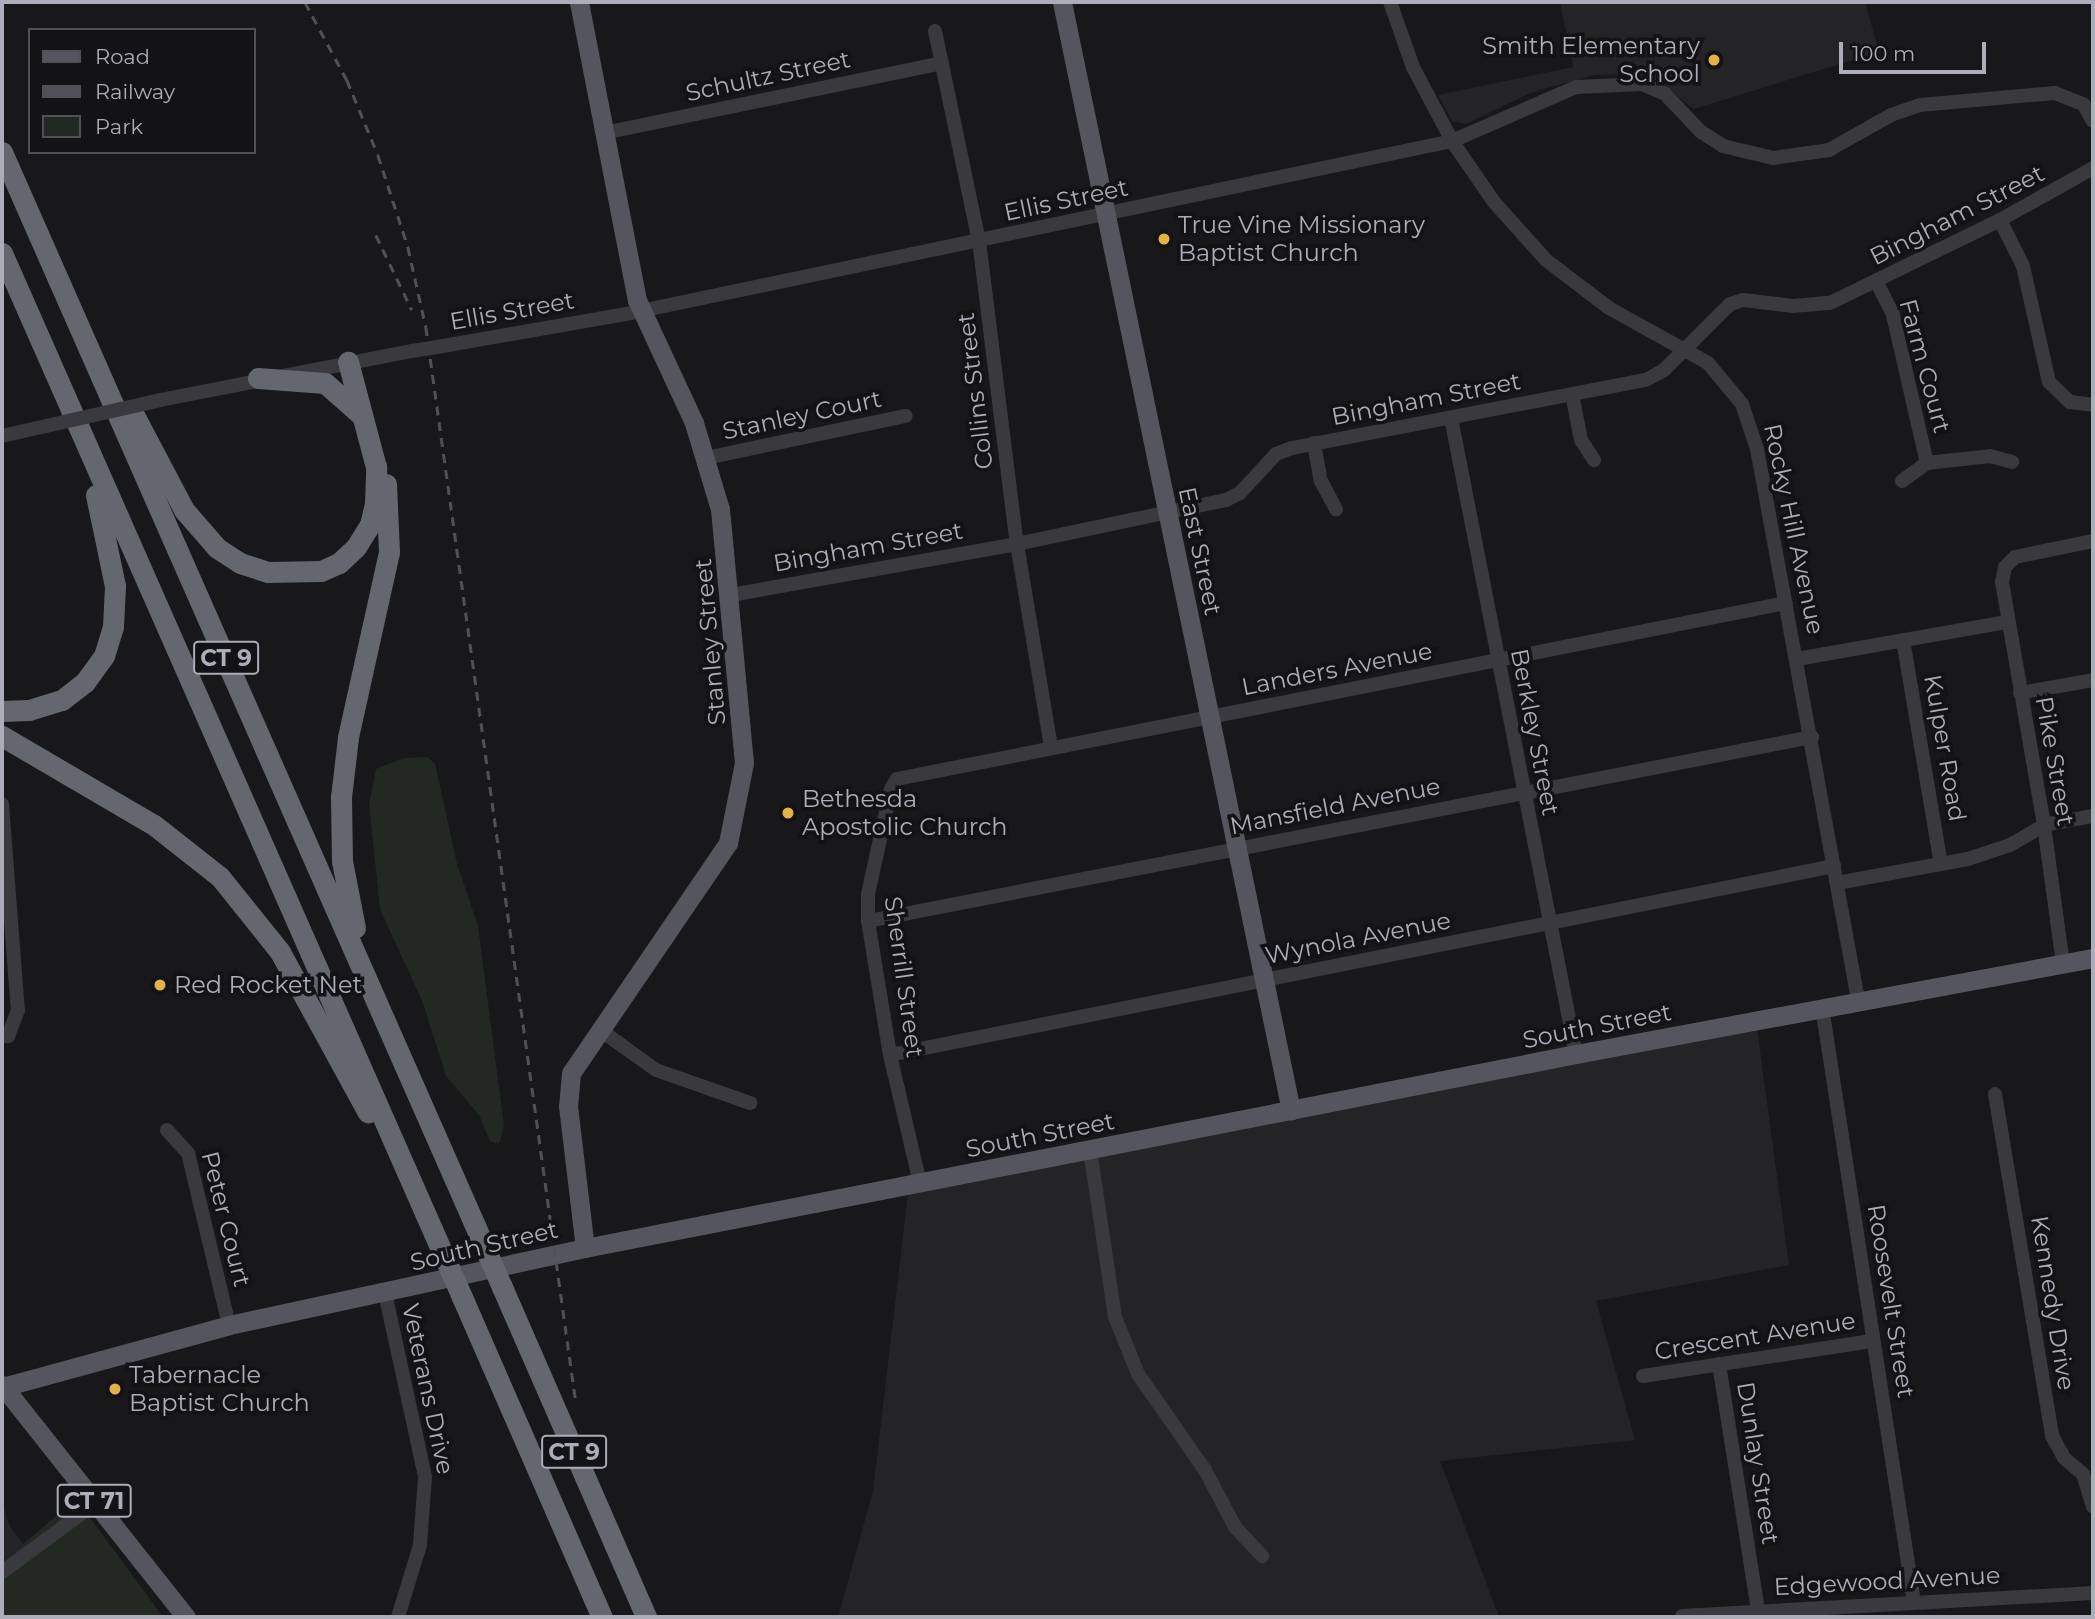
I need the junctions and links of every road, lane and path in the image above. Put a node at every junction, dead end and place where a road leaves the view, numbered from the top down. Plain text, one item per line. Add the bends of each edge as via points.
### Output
1 (579, 2) edge
2 (1062, 2) edge
3 (1390, 2) edge
4 (935, 31) dead end
5 (942, 64) junction
6 (2093, 121) edge
7 (604, 133) junction
8 (1452, 141) junction
9 (2, 152) edge
10 (2093, 168) edge
11 (1106, 215) junction
12 (2000, 220) junction
13 (979, 240) junction
14 (2, 253) edge
15 (1876, 281) junction
16 (641, 311) junction
17 (80, 326) junction
18 (1686, 348) junction
19 (348, 362) junction
20 (258, 378) junction
21 (1572, 394) junction
22 (2093, 405) edge
23 (906, 416) dead end
24 (362, 417) junction
25 (1451, 418) junction
26 (2, 436) edge
27 (1314, 443) junction
28 (86, 445) junction
29 (706, 458) junction
30 (1594, 460) dead end
31 (2012, 462) dead end
32 (1927, 463) junction
33 (376, 467) junction
34 (1902, 481) dead end
35 (1336, 509) dead end
36 (1167, 512) junction
37 (2093, 541) edge
38 (1017, 544) junction
39 (731, 595) junction
40 (1786, 603) junction
41 (2006, 622) junction
42 (1903, 640) junction
43 (1797, 659) junction
44 (1498, 661) junction
45 (2093, 680) edge
46 (2020, 693) junction
47 (2, 710) edge
48 (1209, 716) junction
49 (2, 736) edge
50 (1812, 737) junction
51 (1051, 747) junction
52 (897, 779) joint
53 (1523, 792) junction
54 (3, 804) edge
55 (2093, 816) edge
56 (2045, 825) junction
57 (1237, 848) junction
58 (1941, 864) junction
59 (1834, 866) junction
60 (1837, 883) junction
61 (868, 920) junction
62 (1548, 925) junction
63 (2093, 958) edge
64 (2063, 964) junction
65 (1263, 979) junction
66 (372, 991) junction
67 (1858, 1000) junction
68 (1822, 1007) junction
69 (599, 1029) junction
70 (2, 1036) edge
71 (1576, 1054) junction
72 (890, 1055) junction
73 (1994, 1094) dead end
74 (750, 1103) dead end
75 (1291, 1111) junction
76 (167, 1130) dead end
77 (1090, 1150) junction
78 (920, 1184) junction
79 (416, 1192) junction
80 (585, 1248) junction
81 (385, 1293) junction
82 (229, 1325) junction
83 (1873, 1341) junction
84 (1719, 1364) junction
85 (1643, 1376) dead end
86 (2, 1386) edge
87 (96, 1503) junction
88 (2093, 1506) edge
89 (1262, 1556) dead end
90 (2, 1572) edge
91 (2093, 1593) edge
92 (1914, 1602) junction
93 (1758, 1611) junction
94 (1682, 1616) edge
95 (186, 1617) edge
96 (398, 1617) edge
97 (602, 1617) edge
98 (646, 1617) edge

1 - 7 main road, Stanley Street
2 - 11 main road, East Street
3 - 8 street, Rocky Hill Avenue via 1413,67
4 - 5 street, Collins Street
5 - 7 street, Schultz Street
5 - 13 street, Collins Street
6 - 8 street, Ellis Street via 2084,105 2055,93 1920,105 1891,115 1829,150 1773,158 1723,146 1701,132 1665,94 1642,84 1610,83 1542,98
7 - 16 main road, Stanley Street
8 - 11 street, Ellis Street
8 - 18 street, Rocky Hill Avenue via 1494,202 1546,260 1609,308
9 - 17 highway, CT 9
10 - 12 street, Bingham Street
11 - 13 street, Ellis Street
11 - 36 main road, East Street
12 - 15 street, Bingham Street
12 - 22 street via 2023,266 2049,382 2070,402
13 - 16 street, Ellis Street
13 - 38 street, Collins Street
14 - 28 highway, CT 9
15 - 18 street, Bingham Street via 1814,306 1743,300 1730,304
15 - 32 street, Farm Court via 1893,315
16 - 19 street, Ellis Street, bridge
16 - 29 main road, Stanley Street
17 - 33 highway via 104,356 184,510 212,544 240,563 294,575 339,563 356,547 372,520
17 - 66 highway, CT 9
18 - 21 street, Bingham Street via 1646,380
18 - 40 street, Rocky Hill Avenue via 1726,380 1747,415
19 - 20 street, Ellis Street
19 - 24 highway
20 - 24 highway via 325,383 345,396
20 - 26 street, Ellis Street, bridge
21 - 25 street, Bingham Street
21 - 30 street via 1581,440
23 - 29 street, Stanley Court
24 - 33 highway
25 - 27 street, Bingham Street
25 - 44 street, Berkley Street
27 - 35 street via 1321,481
27 - 36 street, Bingham Street via 1276,454 1233,496
28 - 47 highway via 113,562 115,607 109,644 92,674 69,695 39,708
28 - 79 highway, CT 9
29 - 39 main road, Stanley Street via 723,525
31 - 32 street via 1990,456
32 - 34 street
33 - 66 highway via 387,489 389,546 348,737 340,818 347,895
36 - 38 street, Bingham Street
36 - 48 main road, East Street
37 - 41 street, Pike Street via 2030,552 2006,567 2002,582
38 - 39 street, Bingham Street
38 - 51 street, Collins Street
39 - 69 main road, Stanley Street via 744,763 732,832 715,865
40 - 43 street, Rocky Hill Avenue
40 - 44 street, Landers Avenue
41 - 42 street
41 - 46 street, Pike Street
42 - 43 street
42 - 58 street, Kulper Road
43 - 50 street, Rocky Hill Avenue
44 - 48 street, Landers Avenue
44 - 53 street, Berkley Street
45 - 46 street
46 - 56 street, Pike Street
48 - 51 street, Landers Avenue
48 - 57 main road, East Street
49 - 79 highway via 163,831 235,893 280,951 394,1161
50 - 53 street, Mansfield Avenue
50 - 59 street, Rocky Hill Avenue
51 - 52 street, Landers Avenue
52 - 61 street, Sherrill Street via 868,894
53 - 57 street, Mansfield Avenue
53 - 62 street, Berkley Street
54 - 70 street via 18,1010 8,1036
55 - 56 street
56 - 58 street via 2010,845
56 - 64 street, Pike Street
57 - 61 street, Mansfield Avenue
57 - 65 main road, East Street
58 - 60 street
59 - 60 street, Rocky Hill Avenue
59 - 62 street, Wynola Avenue
60 - 67 street, Rocky Hill Avenue
61 - 72 street, Sherrill Street
62 - 65 street, Wynola Avenue
62 - 71 street, Berkley Street
63 - 64 main road, South Street
64 - 67 main road, South Street
65 - 72 street, Wynola Avenue
65 - 75 main road, East Street
66 - 98 highway, CT 9, bridge
67 - 68 main road, South Street
68 - 71 main road, South Street
68 - 83 street, Roosevelt Street
69 - 74 street via 656,1070
69 - 80 main road, Stanley Street via 576,1064 567,1094
71 - 75 main road, South Street
72 - 78 street, Sherrill Street
73 - 88 street, Kennedy Drive via 2052,1436 2064,1458 2083,1474
75 - 77 main road, South Street
76 - 82 street, Peter Court via 188,1153
77 - 78 main road, South Street
77 - 89 street via 1115,1317 1138,1374 1205,1470 1235,1527
78 - 80 main road, South Street
79 - 97 highway, CT 9, bridge
80 - 81 main road, South Street
81 - 82 main road, South Street
81 - 96 street, Veterans Drive via 425,1477 420,1545
82 - 86 main road, South Street
83 - 84 street, Crescent Avenue
83 - 92 street, Roosevelt Street
84 - 85 street, Crescent Avenue
84 - 93 street, Dunlay Street
86 - 87 main road, CT 71
87 - 90 street
87 - 95 main road, CT 71
91 - 92 street, Edgewood Avenue
92 - 93 street, Edgewood Avenue
93 - 94 street, Edgewood Avenue

